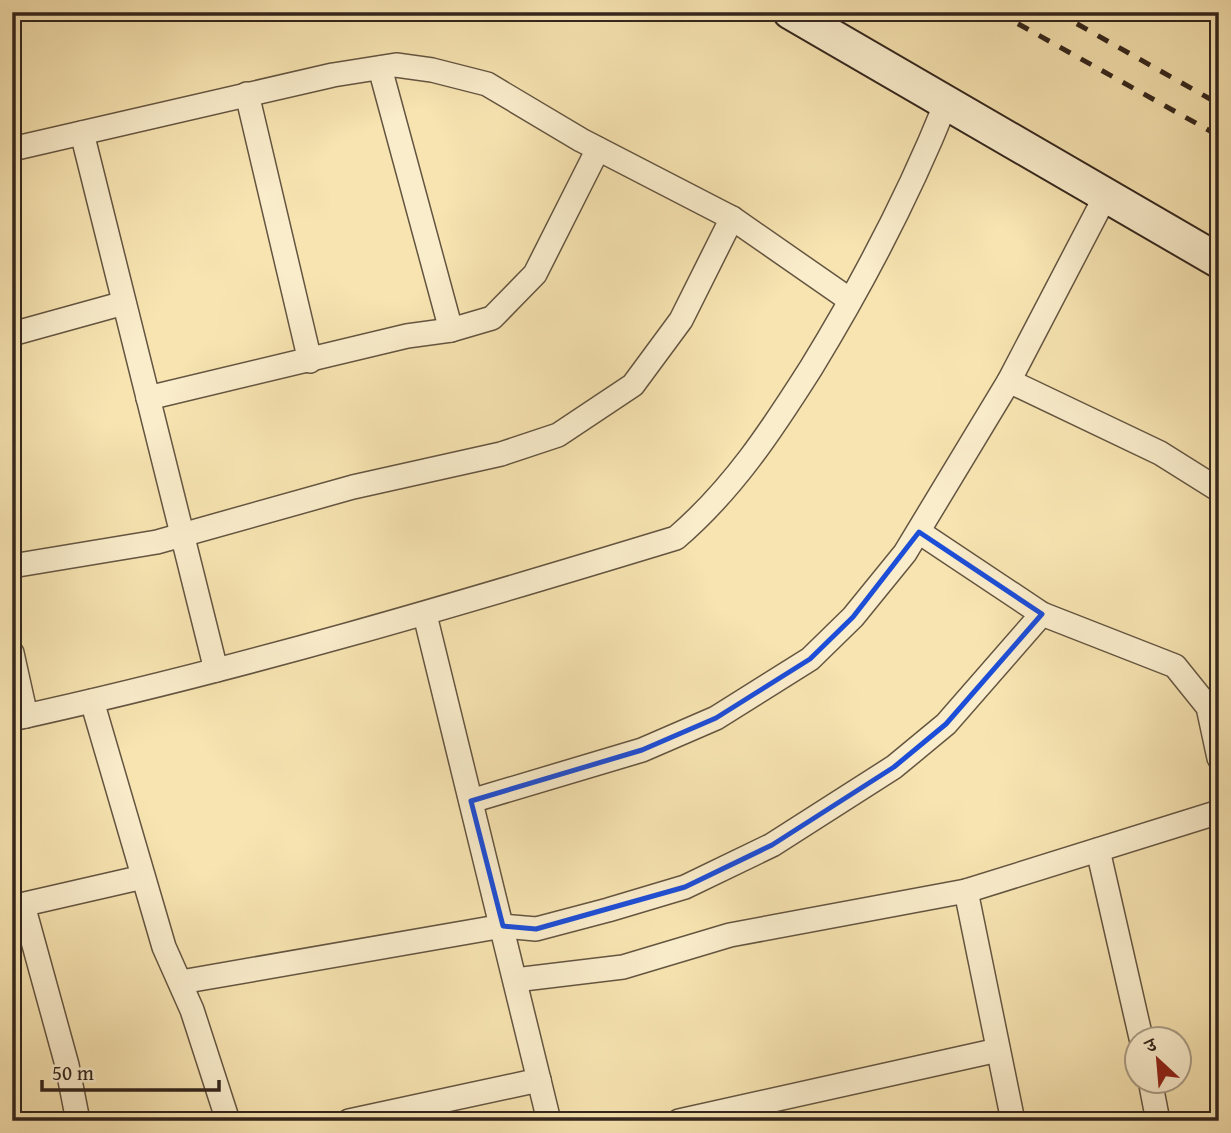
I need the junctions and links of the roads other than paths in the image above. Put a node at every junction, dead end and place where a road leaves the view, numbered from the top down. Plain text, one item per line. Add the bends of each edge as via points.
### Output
1 (790, 12) edge
2 (380, 68) junction
3 (247, 94) junction
4 (946, 103) junction
5 (82, 133) junction
6 (12, 149) edge
7 (598, 149) junction
8 (1105, 195) junction
9 (732, 218) junction
10 (1219, 261) edge
11 (850, 300) junction
12 (124, 303) junction
13 (452, 330) junction
14 (12, 334) edge
15 (310, 360) junction
16 (1009, 381) junction
17 (148, 398) junction
18 (1219, 490) edge
19 (919, 531) junction
20 (182, 535) junction
21 (12, 566) edge
22 (1042, 614) junction
23 (425, 615) junction
24 (12, 653) edge
25 (216, 670) junction
26 (92, 702) junction
27 (19, 717) edge
28 (1218, 753) edge
29 (471, 800) junction
30 (1219, 812) edge
31 (1098, 850) junction
32 (143, 877) junction
33 (966, 891) junction
34 (18, 906) edge
35 (503, 926) junction
36 (515, 980) junction
37 (181, 982) junction
38 (1138, 1024) edge
39 (998, 1050) junction
40 (539, 1080) junction
41 (1153, 1094) edge
42 (78, 1121) edge
43 (228, 1121) edge
44 (349, 1121) edge
45 (549, 1121) edge
46 (679, 1121) edge
47 (1013, 1121) edge
48 (1158, 1121) edge

1 - 4 street
2 - 3 street
2 - 7 street via 396,65 487,84
2 - 13 street
3 - 5 street
3 - 15 street
4 - 8 street
4 - 11 street via 914,183
5 - 6 street
5 - 12 street
7 - 9 street
7 - 13 street via 535,274 492,318
8 - 10 street
8 - 16 street
9 - 11 street
9 - 20 street via 681,320 633,385 558,435 501,454 353,487
11 - 23 street via 765,442 703,515 676,538
12 - 14 street
12 - 17 street
13 - 15 street
15 - 17 street
16 - 18 street via 1160,453
16 - 19 street
17 - 20 street
19 - 22 street
19 - 29 street via 853,617 810,659 716,718 642,750
20 - 21 street
20 - 25 street
22 - 28 street via 1175,666 1208,707
22 - 35 street via 946,723 874,781 772,845 685,887 536,929
23 - 25 street
23 - 29 street
24 - 27 street
25 - 26 street
26 - 27 street
26 - 32 street
29 - 35 street
30 - 31 street
31 - 33 street
31 - 38 street
32 - 34 street
32 - 37 street via 164,947
33 - 36 street via 730,935 623,967
33 - 39 street
34 - 42 street via 67,1065
35 - 36 street
35 - 37 street
36 - 40 street
37 - 43 street
39 - 46 street
39 - 47 street
40 - 44 street
40 - 45 street
41 - 48 street

